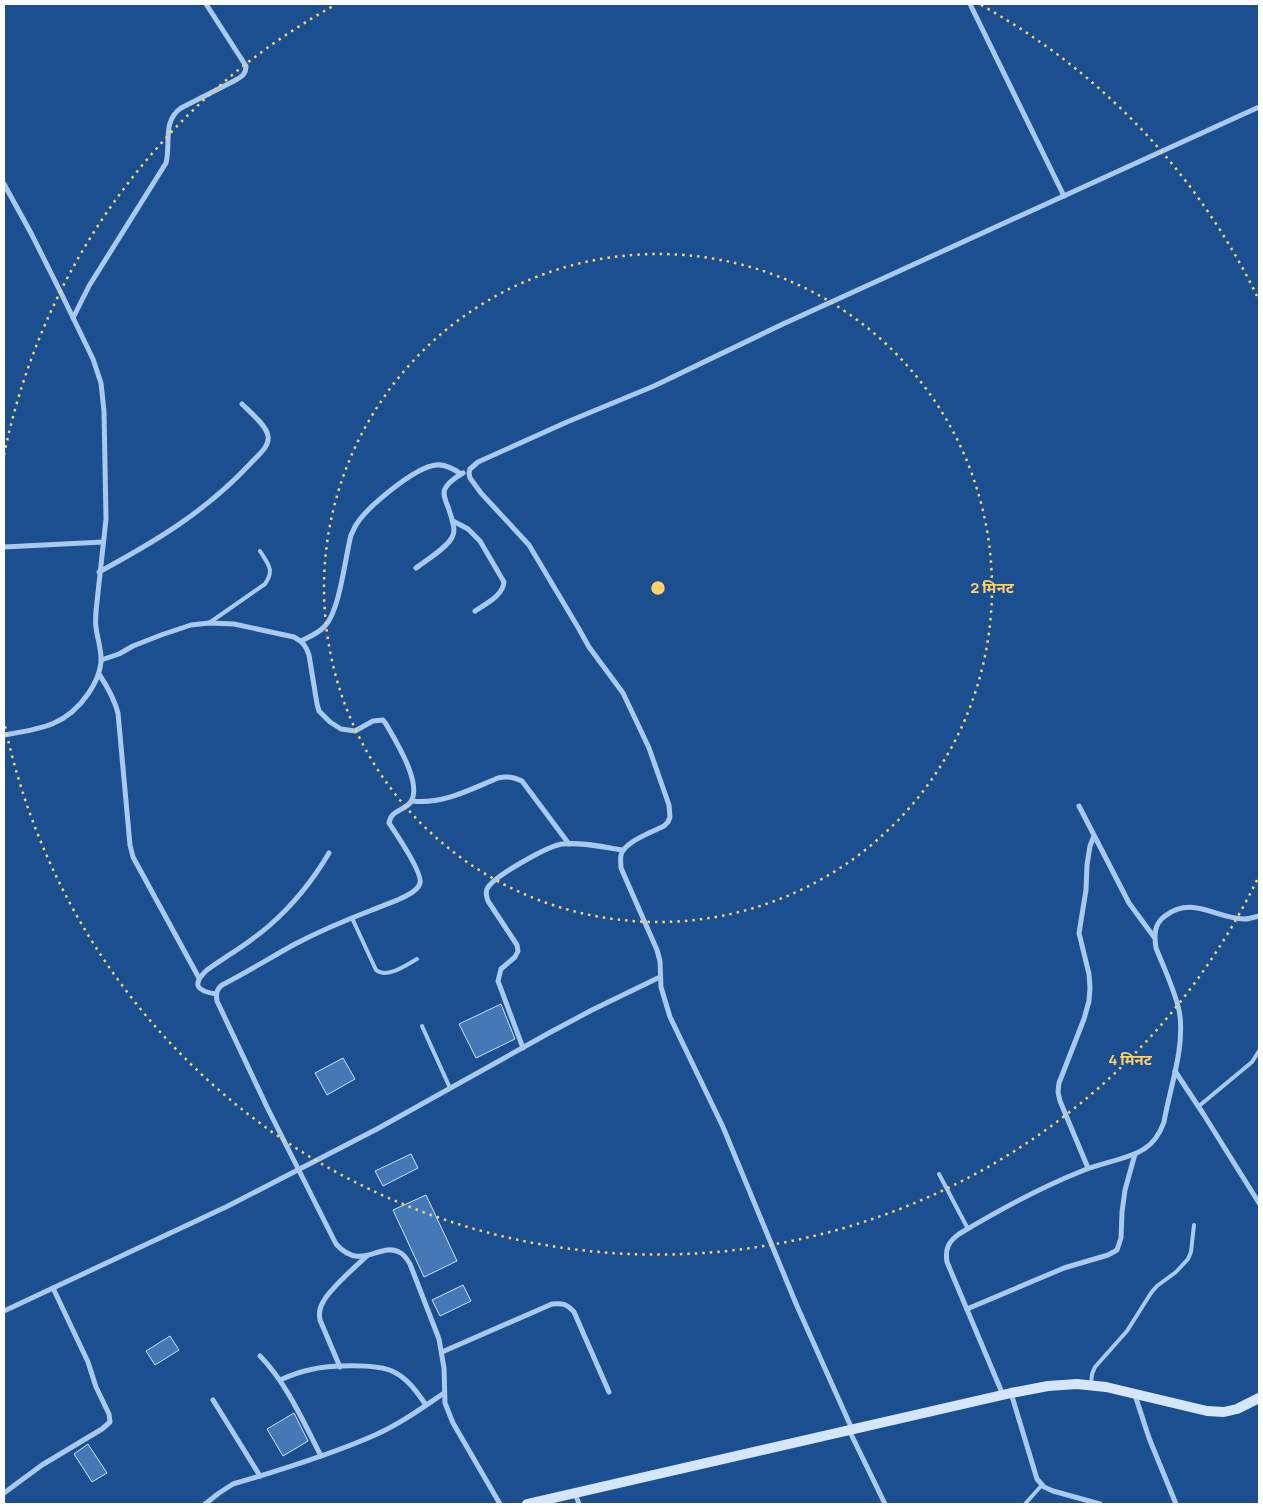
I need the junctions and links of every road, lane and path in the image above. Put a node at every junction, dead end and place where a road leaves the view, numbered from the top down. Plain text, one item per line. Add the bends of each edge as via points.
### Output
1 (206, 4) edge
2 (970, 4) edge
3 (1259, 107) edge
4 (4, 184) edge
5 (1064, 196) junction
6 (73, 318) junction
7 (242, 404) dead end
8 (470, 469) junction
9 (461, 474) junction
10 (453, 521) junction
11 (103, 542) junction
12 (4, 547) edge
13 (260, 551) dead end
14 (416, 568) dead end
15 (99, 572) junction
16 (474, 611) dead end
17 (209, 623) junction
18 (301, 641) junction
19 (101, 660) junction
20 (99, 674) junction
21 (4, 735) edge
22 (412, 801) junction
23 (1079, 806) dead end
24 (1094, 836) junction
25 (569, 844) junction
26 (623, 850) junction
27 (329, 853) dead end
28 (1259, 916) edge
29 (352, 918) junction
30 (1154, 937) junction
31 (417, 959) dead end
32 (199, 978) junction
33 (660, 978) junction
34 (216, 994) junction
35 (422, 1026) dead end
36 (523, 1048) junction
37 (1259, 1051) edge
38 (1174, 1071) junction
39 (450, 1088) junction
40 (1199, 1106) junction
41 (1135, 1154) junction
42 (1088, 1168) junction
43 (298, 1170) junction
44 (939, 1174) dead end
45 (1259, 1203) edge
46 (1194, 1225) dead end
47 (968, 1229) junction
48 (366, 1256) junction
49 (53, 1288) junction
50 (967, 1308) junction
51 (4, 1311) edge
52 (442, 1352) junction
53 (260, 1356) dead end
54 (340, 1367) junction
55 (280, 1380) junction
56 (1091, 1386) junction
57 (608, 1392) dead end
58 (444, 1393) junction
59 (1007, 1394) junction
60 (1135, 1394) junction
61 (1259, 1398) edge
62 (213, 1400) dead end
63 (426, 1405) junction
64 (851, 1430) junction
65 (321, 1456) junction
66 (260, 1476) junction
67 (1042, 1484) junction
68 (4, 1493) edge
69 (575, 1493) junction
70 (205, 1504) edge
71 (500, 1504) edge
72 (527, 1504) edge
73 (579, 1504) edge
74 (885, 1504) edge
75 (1025, 1504) edge
76 (1100, 1504) edge
77 (1176, 1504) edge

1 - 6 street via 246,66 245,73 174,113 168,125 166,163 89,286
2 - 5 street
3 - 5 street
4 - 6 street
5 - 8 street via 654,386 478,462
6 - 11 street via 101,383 106,519
7 - 15 street via 268,433 264,450 199,510 149,545
8 - 9 street
8 - 26 street via 470,478 481,494 533,551 588,647 623,692 649,748 670,817 664,826
9 - 10 street via 444,490 443,496
9 - 18 street via 441,465 426,467 398,484 363,516 352,535 331,617 325,626
10 - 14 street via 453,536 448,543
10 - 16 street via 480,541 504,582 500,593
11 - 12 street
11 - 15 street
13 - 17 lane via 270,566 270,578
15 - 19 street via 96,626
17 - 18 street via 234,624
17 - 19 street via 161,635
18 - 22 street via 310,655 319,711 330,722 347,731 383,720 412,775
19 - 20 street
20 - 21 street via 81,704 68,716 50,725
20 - 32 street via 112,694 118,712 133,857
22 - 25 street via 444,799 498,778 514,777 522,782
22 - 29 street via 392,814 389,823 421,882 406,895
23 - 24 street
24 - 30 street via 1129,903
24 - 42 street via 1088,855 1079,933 1089,974 1089,1001 1058,1092
25 - 26 street
25 - 36 street via 552,846 531,857 494,880 486,894 517,945 518,952 500,969 498,981
26 - 33 street via 621,868 657,950
27 - 32 street via 293,904
28 - 30 street via 1246,919 1186,906 1162,918
29 - 31 lane via 379,973 390,972
29 - 34 street via 296,944 218,988
30 - 38 street via 1180,1014 1180,1048
32 - 34 street via 199,989
33 - 36 street
33 - 64 street via 670,1016 722,1127
34 - 43 street
35 - 39 lane
36 - 39 street
37 - 40 lane via 1252,1062
38 - 40 street
38 - 41 street via 1160,1133
39 - 43 street
40 - 45 street
41 - 42 street
41 - 50 street via 1125,1190 1117,1250
42 - 47 street via 1005,1207
43 - 48 street via 341,1251 348,1255
43 - 49 street
44 - 47 lane
46 - 56 lane via 1188,1259 1151,1293 1127,1331 1097,1363
47 - 50 street via 952,1239 946,1254
48 - 52 street via 394,1250 404,1256 435,1326
48 - 54 street via 326,1296 319,1312
49 - 51 street
49 - 68 street via 88,1362 110,1414 110,1422
50 - 59 street
52 - 57 street via 552,1304 562,1303 574,1312
52 - 58 street
53 - 55 street
54 - 55 street via 309,1370
54 - 63 street via 375,1366 395,1372 412,1385
55 - 65 street
56 - 59 street via 1048,1386
56 - 60 street
58 - 63 street
58 - 71 street via 453,1423
59 - 64 street
59 - 67 street via 1037,1479
60 - 61 street via 1224,1412
60 - 77 street
62 - 66 street
63 - 65 street via 376,1435
64 - 69 street
64 - 74 street
65 - 66 street
66 - 70 street via 234,1484
67 - 75 lane
67 - 76 street via 1053,1491
69 - 72 street
69 - 73 street

